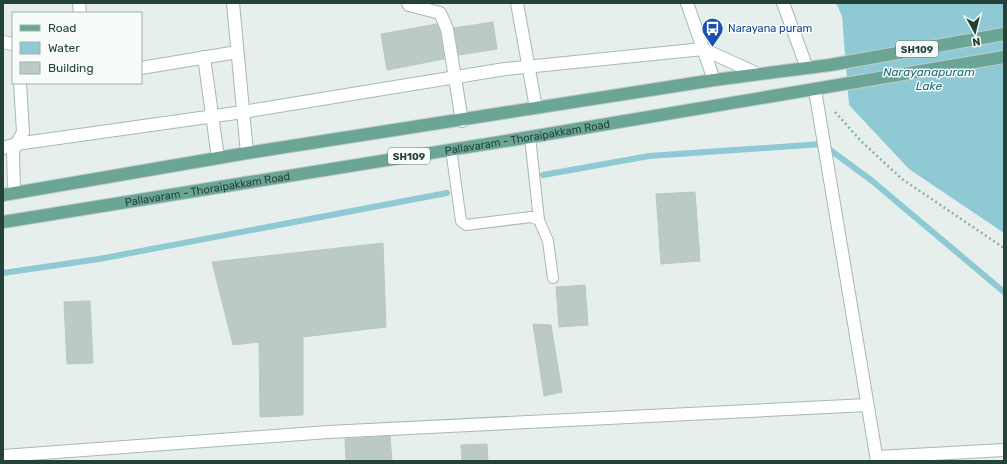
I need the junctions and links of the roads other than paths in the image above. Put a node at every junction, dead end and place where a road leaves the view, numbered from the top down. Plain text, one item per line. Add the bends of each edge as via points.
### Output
1 (233, 3) edge
2 (408, 3) edge
3 (517, 3) edge
4 (687, 3) edge
5 (783, 3) edge
6 (1004, 34) edge
7 (703, 49) junction
8 (236, 52) junction
9 (1004, 57) edge
10 (204, 58) junction
11 (142, 68) edge
12 (529, 68) junction
13 (807, 68) junction
14 (758, 74) junction
15 (454, 77) junction
16 (714, 80) junction
17 (20, 84) edge
18 (815, 90) junction
19 (536, 108) junction
20 (243, 112) junction
21 (212, 117) junction
22 (462, 120) junction
23 (530, 137) junction
24 (16, 144) junction
25 (3, 148) edge
26 (451, 149) junction
27 (247, 153) junction
28 (218, 158) junction
29 (9, 193) edge
30 (539, 220) junction
31 (3, 222) edge
32 (553, 278) dead end
33 (867, 405) junction
34 (1004, 450) edge
35 (3, 456) edge
36 (877, 459) edge

1 - 8 street
2 - 15 street via 440,13 447,29
3 - 12 street
4 - 7 street
5 - 13 street
6 - 13 main road, SH109
7 - 12 street
7 - 14 street
7 - 16 street
8 - 10 street
8 - 20 street
9 - 18 main road, Pallavaram - Thoraipakkam Road / SH109
10 - 11 street
10 - 21 street
12 - 15 street via 506,68
12 - 19 street
13 - 14 main road, SH109
14 - 16 main road, SH109
15 - 20 street
15 - 22 street
16 - 19 main road, SH109
17 - 24 street via 23,132
18 - 23 main road, Pallavaram - Thoraipakkam Road / SH109
18 - 33 street
19 - 22 main road, SH109
20 - 21 street
20 - 27 street
21 - 24 street
21 - 28 street
22 - 27 main road, SH109
23 - 26 main road, Pallavaram - Thoraipakkam Road / SH109
23 - 30 lane
24 - 25 street
24 - 29 street
26 - 30 lane via 461,221 466,225 531,217
26 - 31 main road, Pallavaram - Thoraipakkam Road / SH109
27 - 28 main road, SH109
28 - 29 main road, SH109
30 - 32 lane via 548,241
33 - 35 street via 328,432
33 - 36 street
34 - 36 street

